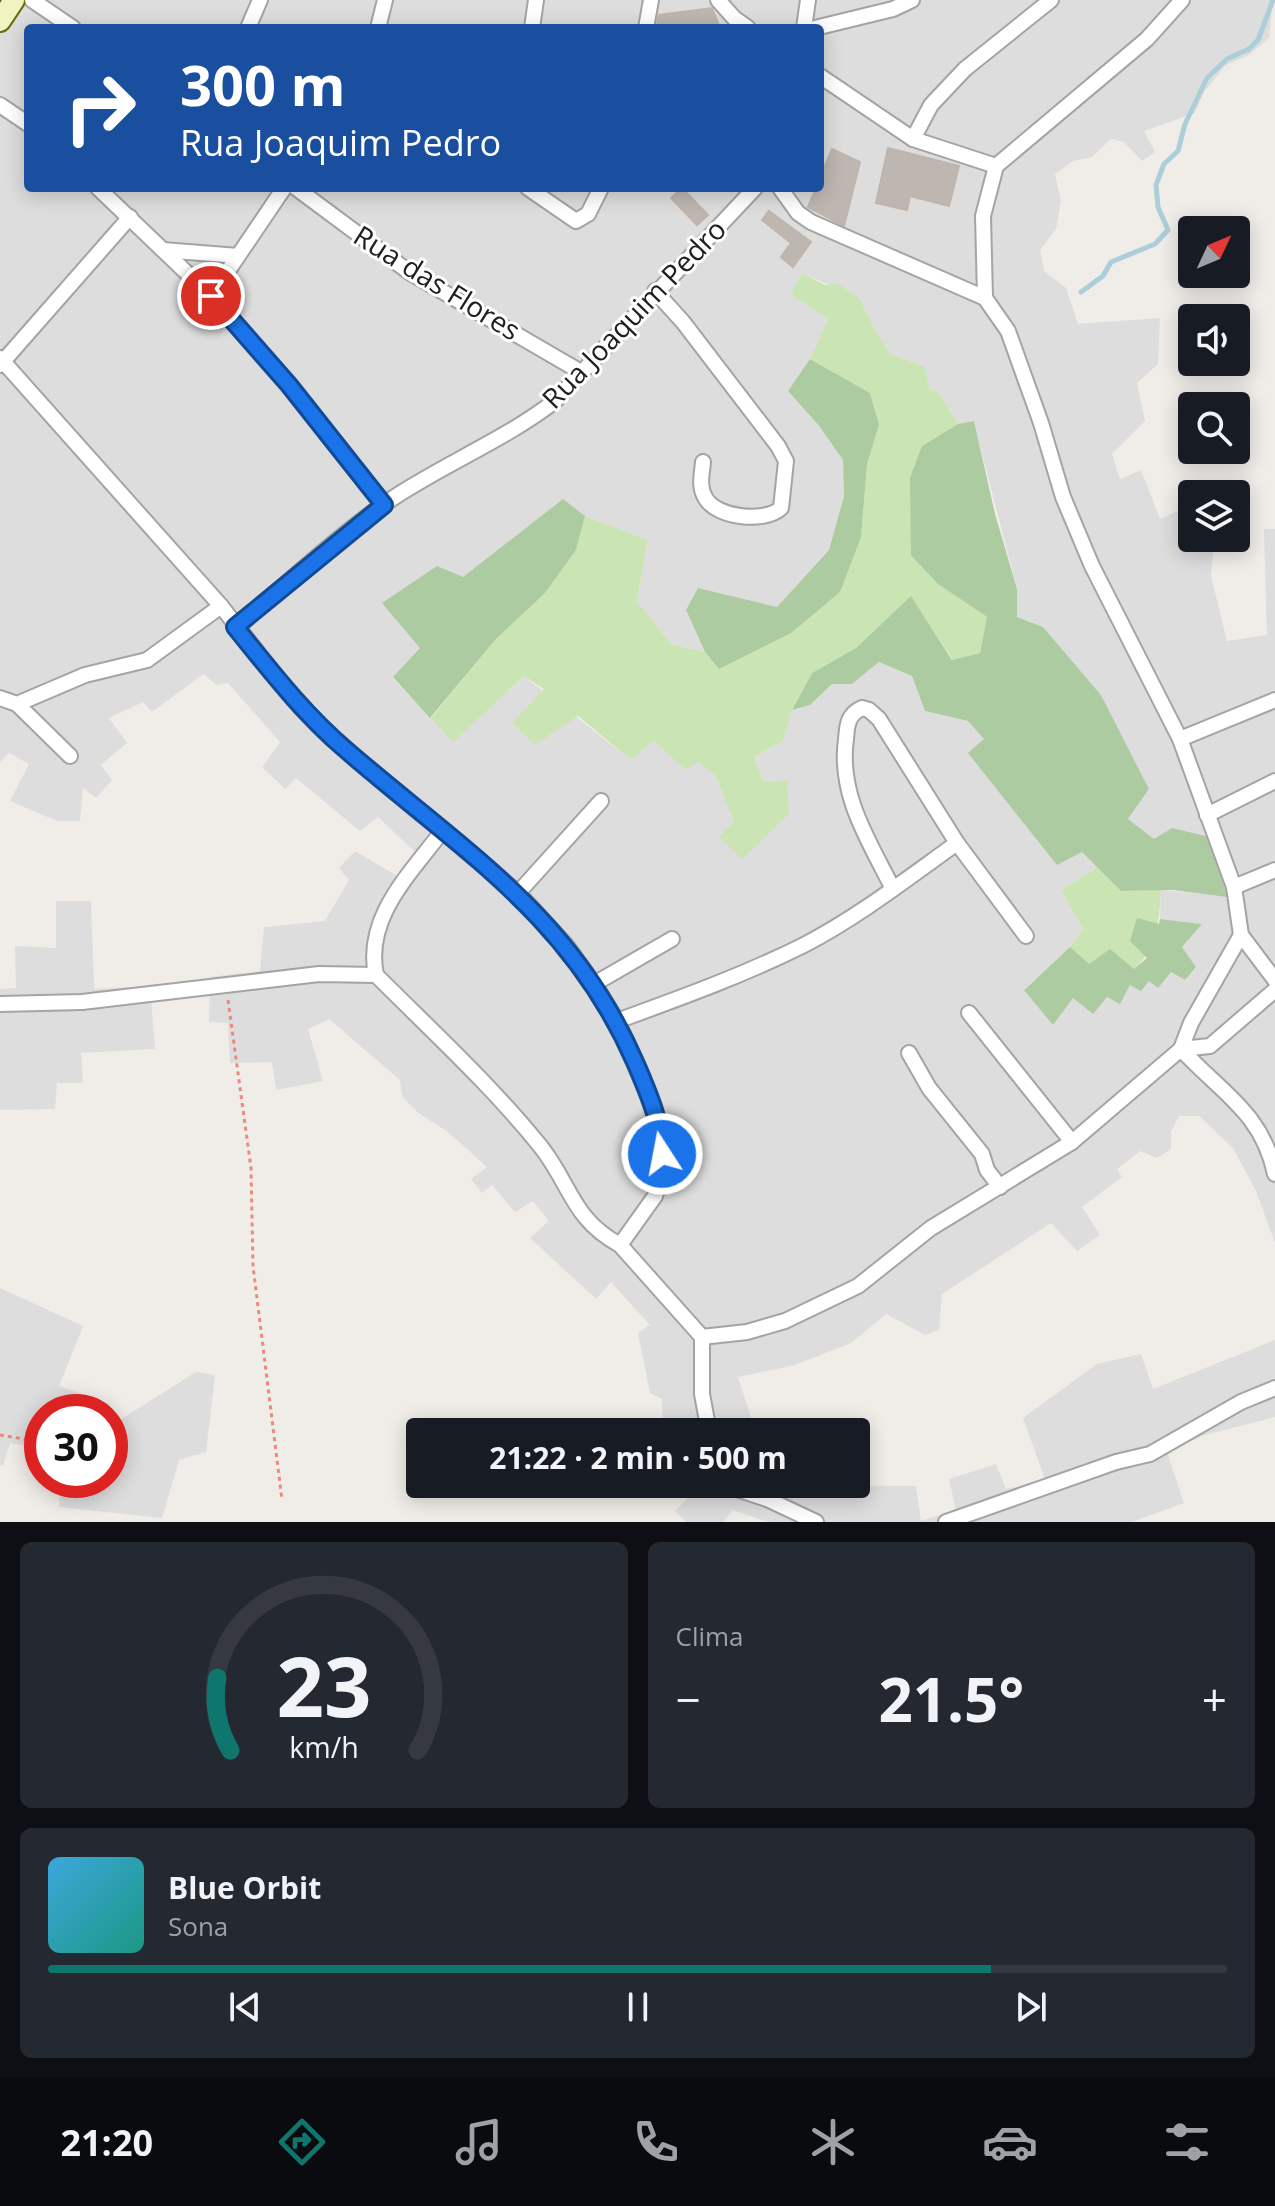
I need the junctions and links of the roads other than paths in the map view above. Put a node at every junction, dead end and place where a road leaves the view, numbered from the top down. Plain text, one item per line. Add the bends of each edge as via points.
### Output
1 (14, 0) edge
2 (32, 0) edge
3 (260, 0) edge
4 (385, 0) edge
5 (536, 0) edge
6 (651, 0) edge
7 (718, 0) edge
8 (808, 0) edge
9 (912, 0) edge
10 (1051, 0) edge
11 (1182, 0) edge
12 (0, 21) edge
13 (735, 23) edge
14 (67, 24) edge
15 (250, 24) edge
16 (379, 24) edge
17 (533, 24) edge
18 (647, 24) edge
19 (805, 24) edge
20 (824, 26) edge
21 (824, 79) edge
22 (0, 105) edge
23 (24, 121) edge
24 (913, 139) junction
25 (996, 166) junction
26 (102, 192) edge
27 (281, 192) edge
28 (301, 192) edge
29 (534, 192) edge
30 (599, 192) edge
31 (751, 192) edge
32 (783, 192) edge
33 (130, 217) junction
34 (163, 250) junction
35 (238, 256) junction
36 (655, 291) junction
37 (211, 296) junction
38 (985, 298) junction
39 (1, 361) edge
40 (581, 372) junction
41 (703, 462) dead end
42 (384, 505) junction
43 (221, 606) junction
44 (235, 627) junction
45 (0, 698) edge
46 (1275, 700) edge
47 (17, 704) junction
48 (1180, 739) junction
49 (70, 756) dead end
50 (1275, 781) edge
51 (601, 801) dead end
52 (1207, 815) junction
53 (443, 830) junction
54 (957, 843) junction
55 (1275, 870) edge
56 (1234, 887) junction
57 (893, 889) junction
58 (518, 893) junction
59 (1241, 935) junction
60 (1026, 936) dead end
61 (672, 939) dead end
62 (376, 975) junction
63 (1275, 980) edge
64 (594, 984) junction
65 (1275, 990) edge
66 (0, 1004) edge
67 (969, 1013) dead end
68 (617, 1021) junction
69 (1181, 1049) junction
70 (909, 1053) dead end
71 (1072, 1142) junction
72 (1275, 1174) edge
73 (1000, 1187) junction
74 (620, 1245) junction
75 (702, 1337) junction
76 (1275, 1388) edge
77 (706, 1418) edge
78 (764, 1498) edge
79 (816, 1522) edge
80 (946, 1522) edge

1 - 12 main road
2 - 14 street
3 - 15 street
4 - 16 street
5 - 17 street
6 - 18 street
7 - 13 street
8 - 19 street
9 - 20 street
10 - 24 street via 965,69 931,105
11 - 25 street via 1147,39
21 - 24 street
22 - 23 street
24 - 25 street
25 - 38 street via 983,216
26 - 33 street
27 - 35 street
28 - 40 street, Rua das Flores via 409,272
29 - 30 street via 572,220 588,214
31 - 36 street, Rua Joaquim Pedro
32 - 38 street via 811,222
33 - 34 street
33 - 39 street
34 - 35 street
34 - 37 street
35 - 37 street
36 - 40 street, Rua Joaquim Pedro
36 - 41 street via 778,446 786,461 781,508 768,516 714,508 700,487
37 - 42 street
38 - 48 street via 1008,331 1063,497 1092,566
39 - 43 street
40 - 42 street, Rua Joaquim Pedro via 532,418
42 - 44 street, Rua Joaquim Pedro
43 - 44 street
43 - 47 street via 147,660 85,675
44 - 53 street via 301,708
45 - 47 street
46 - 48 street
47 - 49 street
48 - 52 street
50 - 52 street
51 - 58 street
52 - 56 street
53 - 58 street
53 - 62 street via 390,900 377,927 372,955
54 - 57 street
54 - 57 street via 879,719 869,710 855,711 847,726 844,778 850,802
54 - 60 street
55 - 56 street
56 - 59 street
57 - 68 street via 806,944
58 - 64 street
59 - 63 street
59 - 69 street
61 - 64 street
62 - 66 street via 319,974 82,1002
62 - 74 street via 543,1149 583,1218
64 - 68 street
65 - 69 street via 1210,1046
67 - 71 street
68 - 74 street via 662,1138 655,1196
69 - 71 street
69 - 72 street via 1253,1122
70 - 73 street
71 - 73 street
73 - 75 street via 931,1228 858,1286 785,1321
74 - 75 street
75 - 77 street
76 - 80 street via 1150,1454
78 - 79 street

